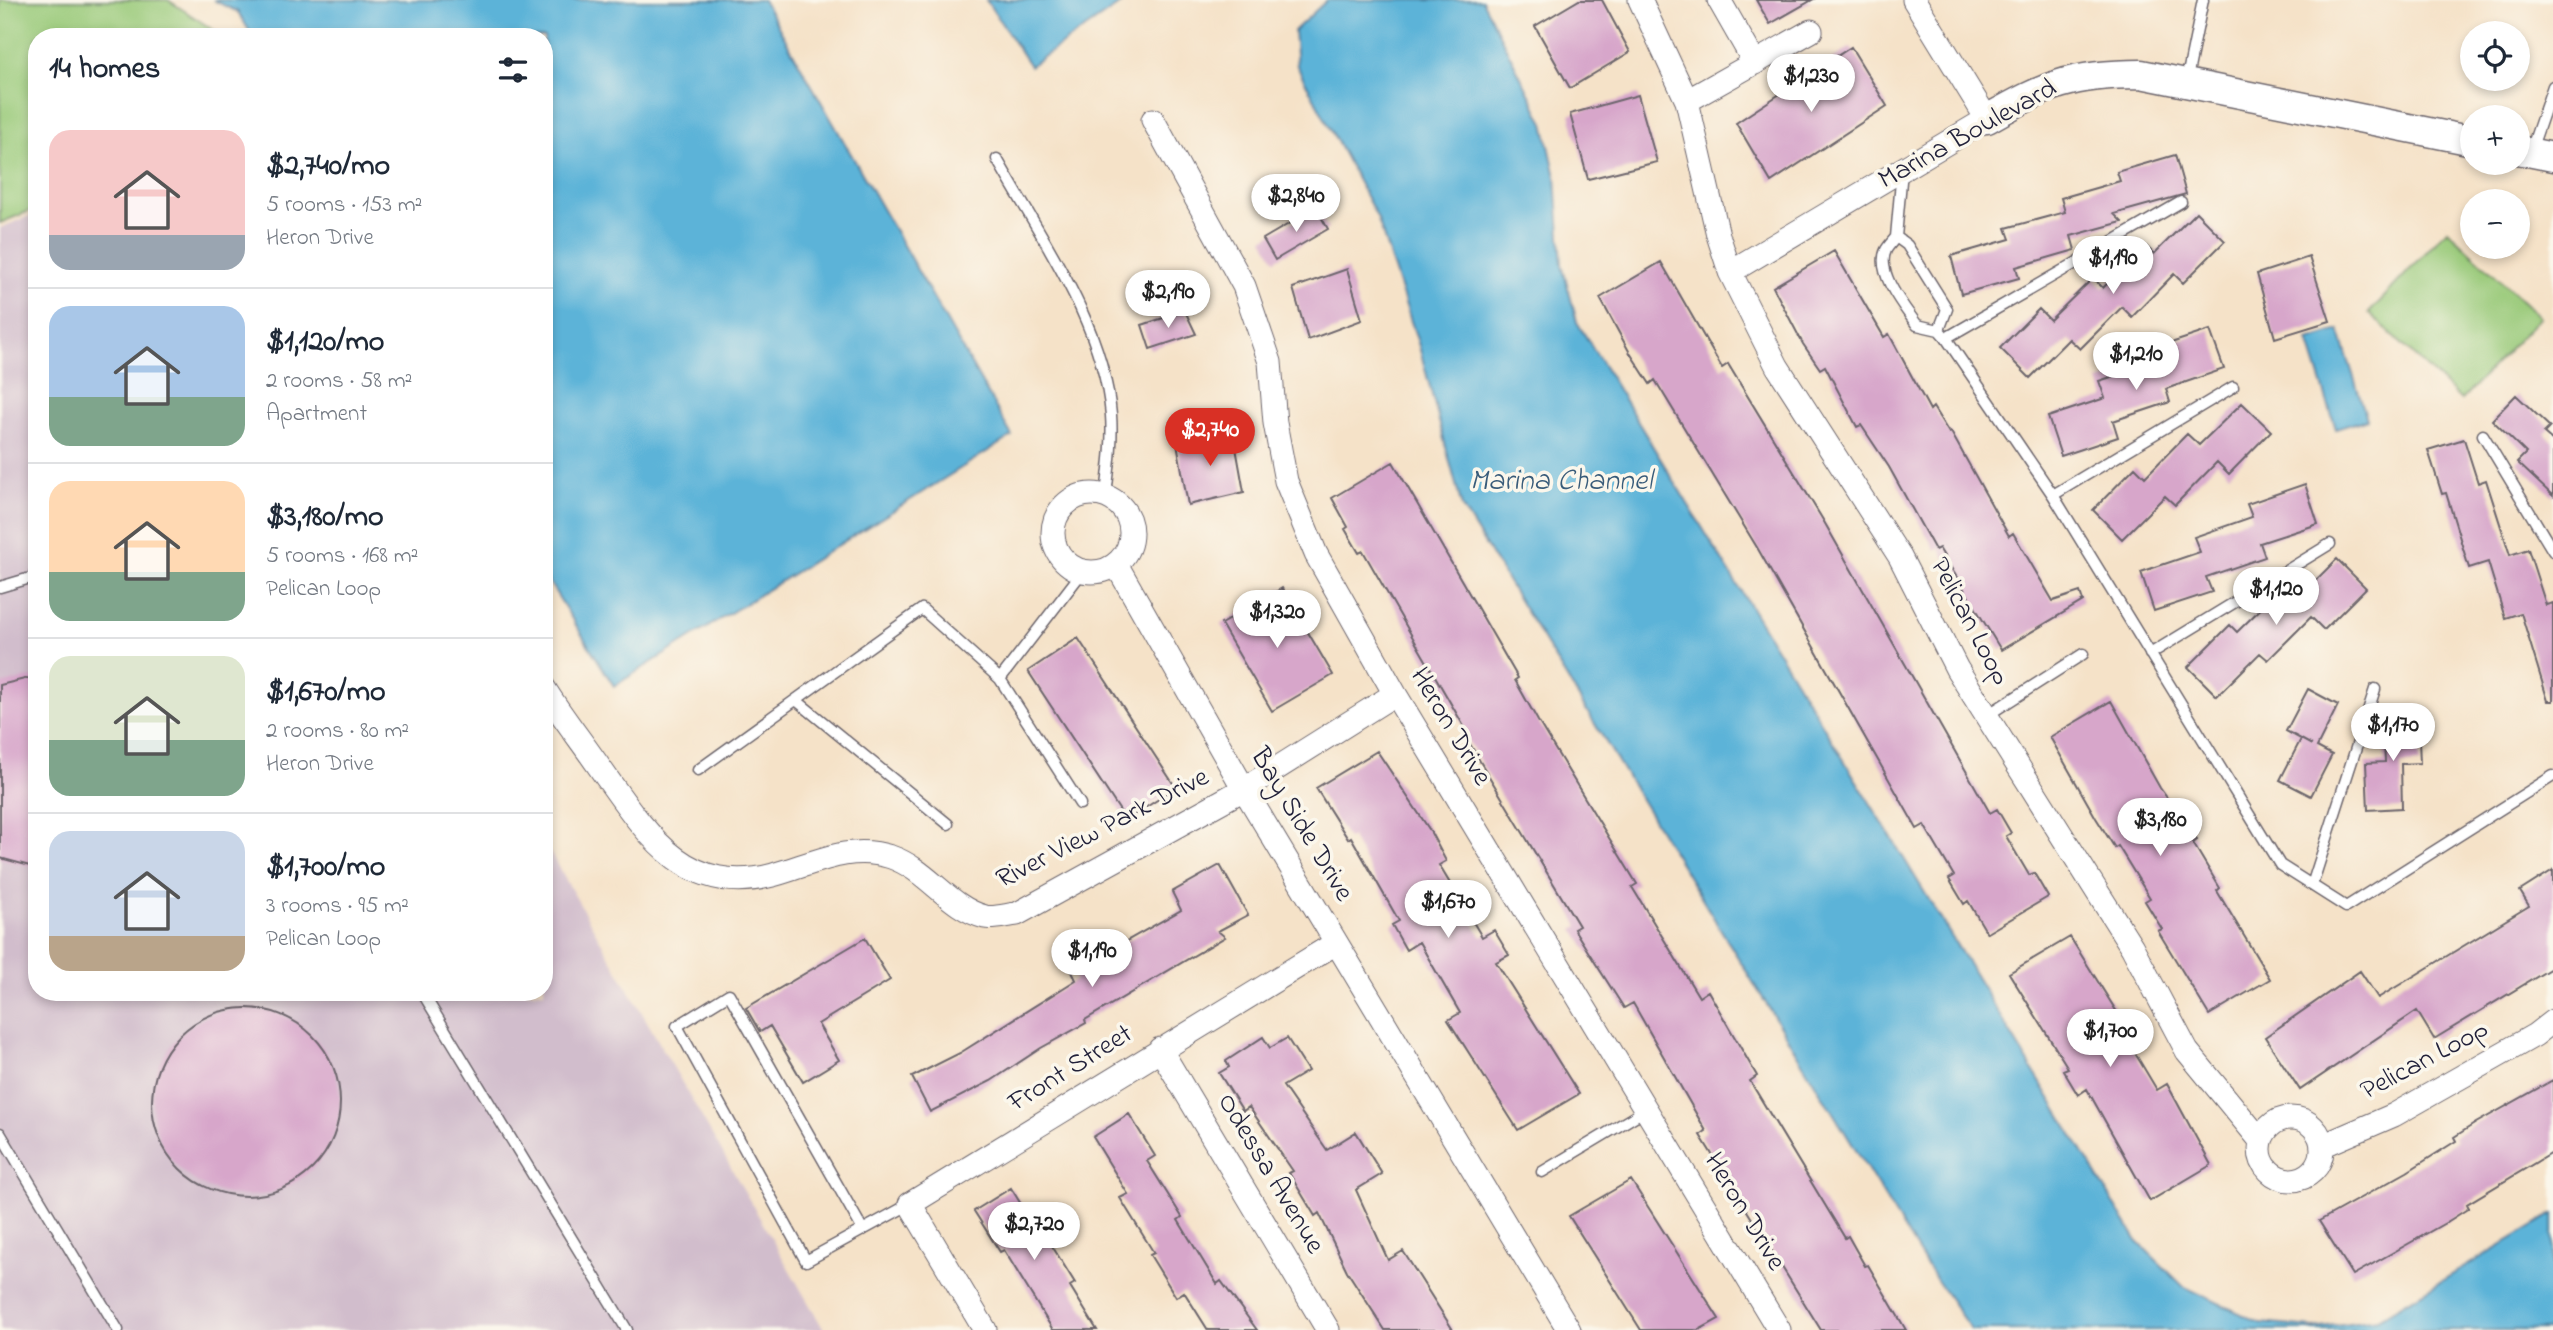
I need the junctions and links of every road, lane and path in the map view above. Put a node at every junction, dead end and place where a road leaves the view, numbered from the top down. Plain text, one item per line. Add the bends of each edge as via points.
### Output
1 (1640, 0) edge
2 (1719, 0) edge
3 (1914, 0) edge
4 (2203, 0) edge
5 (1811, 31) dead end
6 (1755, 63) junction
7 (2186, 83) junction
8 (2553, 86) edge
9 (1687, 101) junction
10 (1987, 118) junction
11 (1153, 120) dead end
12 (2460, 138) edge
13 (2534, 154) edge
14 (997, 159) dead end
15 (1902, 170) junction
16 (2180, 202) dead end
17 (1896, 237) junction
18 (1730, 272) junction
19 (1942, 334) junction
20 (2233, 387) dead end
21 (2483, 435) dead end
22 (1107, 495) junction
23 (2053, 495) junction
24 (2330, 544) dead end
25 (2553, 551) edge
26 (1116, 564) junction
27 (1083, 571) junction
28 (28, 579) edge
29 (0, 587) edge
30 (2083, 654) dead end
31 (2150, 654) junction
32 (1000, 679) junction
33 (2375, 690) dead end
34 (1395, 694) junction
35 (796, 700) junction
36 (553, 701) edge
37 (1986, 716) junction
38 (698, 770) dead end
39 (2553, 776) edge
40 (1244, 789) junction
41 (1080, 804) dead end
42 (948, 824) dead end
43 (2312, 886) junction
44 (1336, 943) junction
45 (427, 1001) edge
46 (2553, 1021) edge
47 (1160, 1049) junction
48 (1647, 1109) junction
49 (0, 1133) edge
50 (2261, 1142) junction
51 (2322, 1146) junction
52 (1542, 1172) dead end
53 (910, 1204) junction
54 (863, 1230) junction
55 (118, 1330) edge
56 (627, 1330) edge
57 (985, 1330) edge
58 (1328, 1330) edge
59 (1569, 1330) edge
60 (1779, 1330) edge

1 - 9 street, Pelican Loop
2 - 6 street
3 - 10 street
4 - 7 lane
5 - 6 street
6 - 9 street
7 - 10 street, Marina Boulevard via 2141,74 2098,74 2043,87
7 - 12 street, Marina Boulevard
8 - 13 lane
9 - 18 street, Pelican Loop
10 - 15 street, Marina Boulevard
11 - 34 street, Heron Drive via 1244,286 1270,362 1286,481 1316,554
14 - 22 lane via 1086,319 1111,416
15 - 17 lane
15 - 18 street, Marina Boulevard
16 - 19 lane
17 - 19 lane via 1915,255 1947,309
17 - 19 lane via 1885,250 1883,265 1917,325
18 - 37 street, Pelican Loop via 1777,366 1900,557
19 - 23 lane
20 - 23 lane
21 - 25 lane
22 - 26 street via 1125,512 1131,527 1129,545
22 - 27 street via 1079,496 1057,515 1052,534 1056,549 1067,564
23 - 31 lane
24 - 31 lane
26 - 27 street
26 - 40 street, Bay Side Drive
27 - 32 lane
28 - 29 lane
30 - 37 lane
31 - 43 lane via 2280,865
32 - 35 lane via 922,609
32 - 41 lane
33 - 43 lane
34 - 40 street, River View Park Drive
34 - 48 street, Heron Drive
35 - 38 lane
35 - 42 lane
36 - 40 street, River View Park Drive via 637,819 658,844 689,868 727,881 750,880 854,850 892,857 921,873 961,906 987,917 1017,914
37 - 50 street, Pelican Loop via 2132,947 2187,1051
39 - 43 lane via 2346,907
40 - 44 street, Bay Side Drive
44 - 47 street, Front Street
44 - 59 street, Bay Side Drive
45 - 56 lane
46 - 51 street, Pelican Loop via 2394,1115
47 - 53 street, Front Street
47 - 58 street, Odessa Avenue
48 - 52 lane
48 - 60 street, Heron Drive
49 - 55 lane
50 - 51 street via 2273,1124 2292,1118 2310,1124
50 - 51 street via 2266,1168 2293,1180 2313,1171
53 - 54 lane
53 - 57 street
54 - 54 lane via 806,1261 677,1026 729,993

